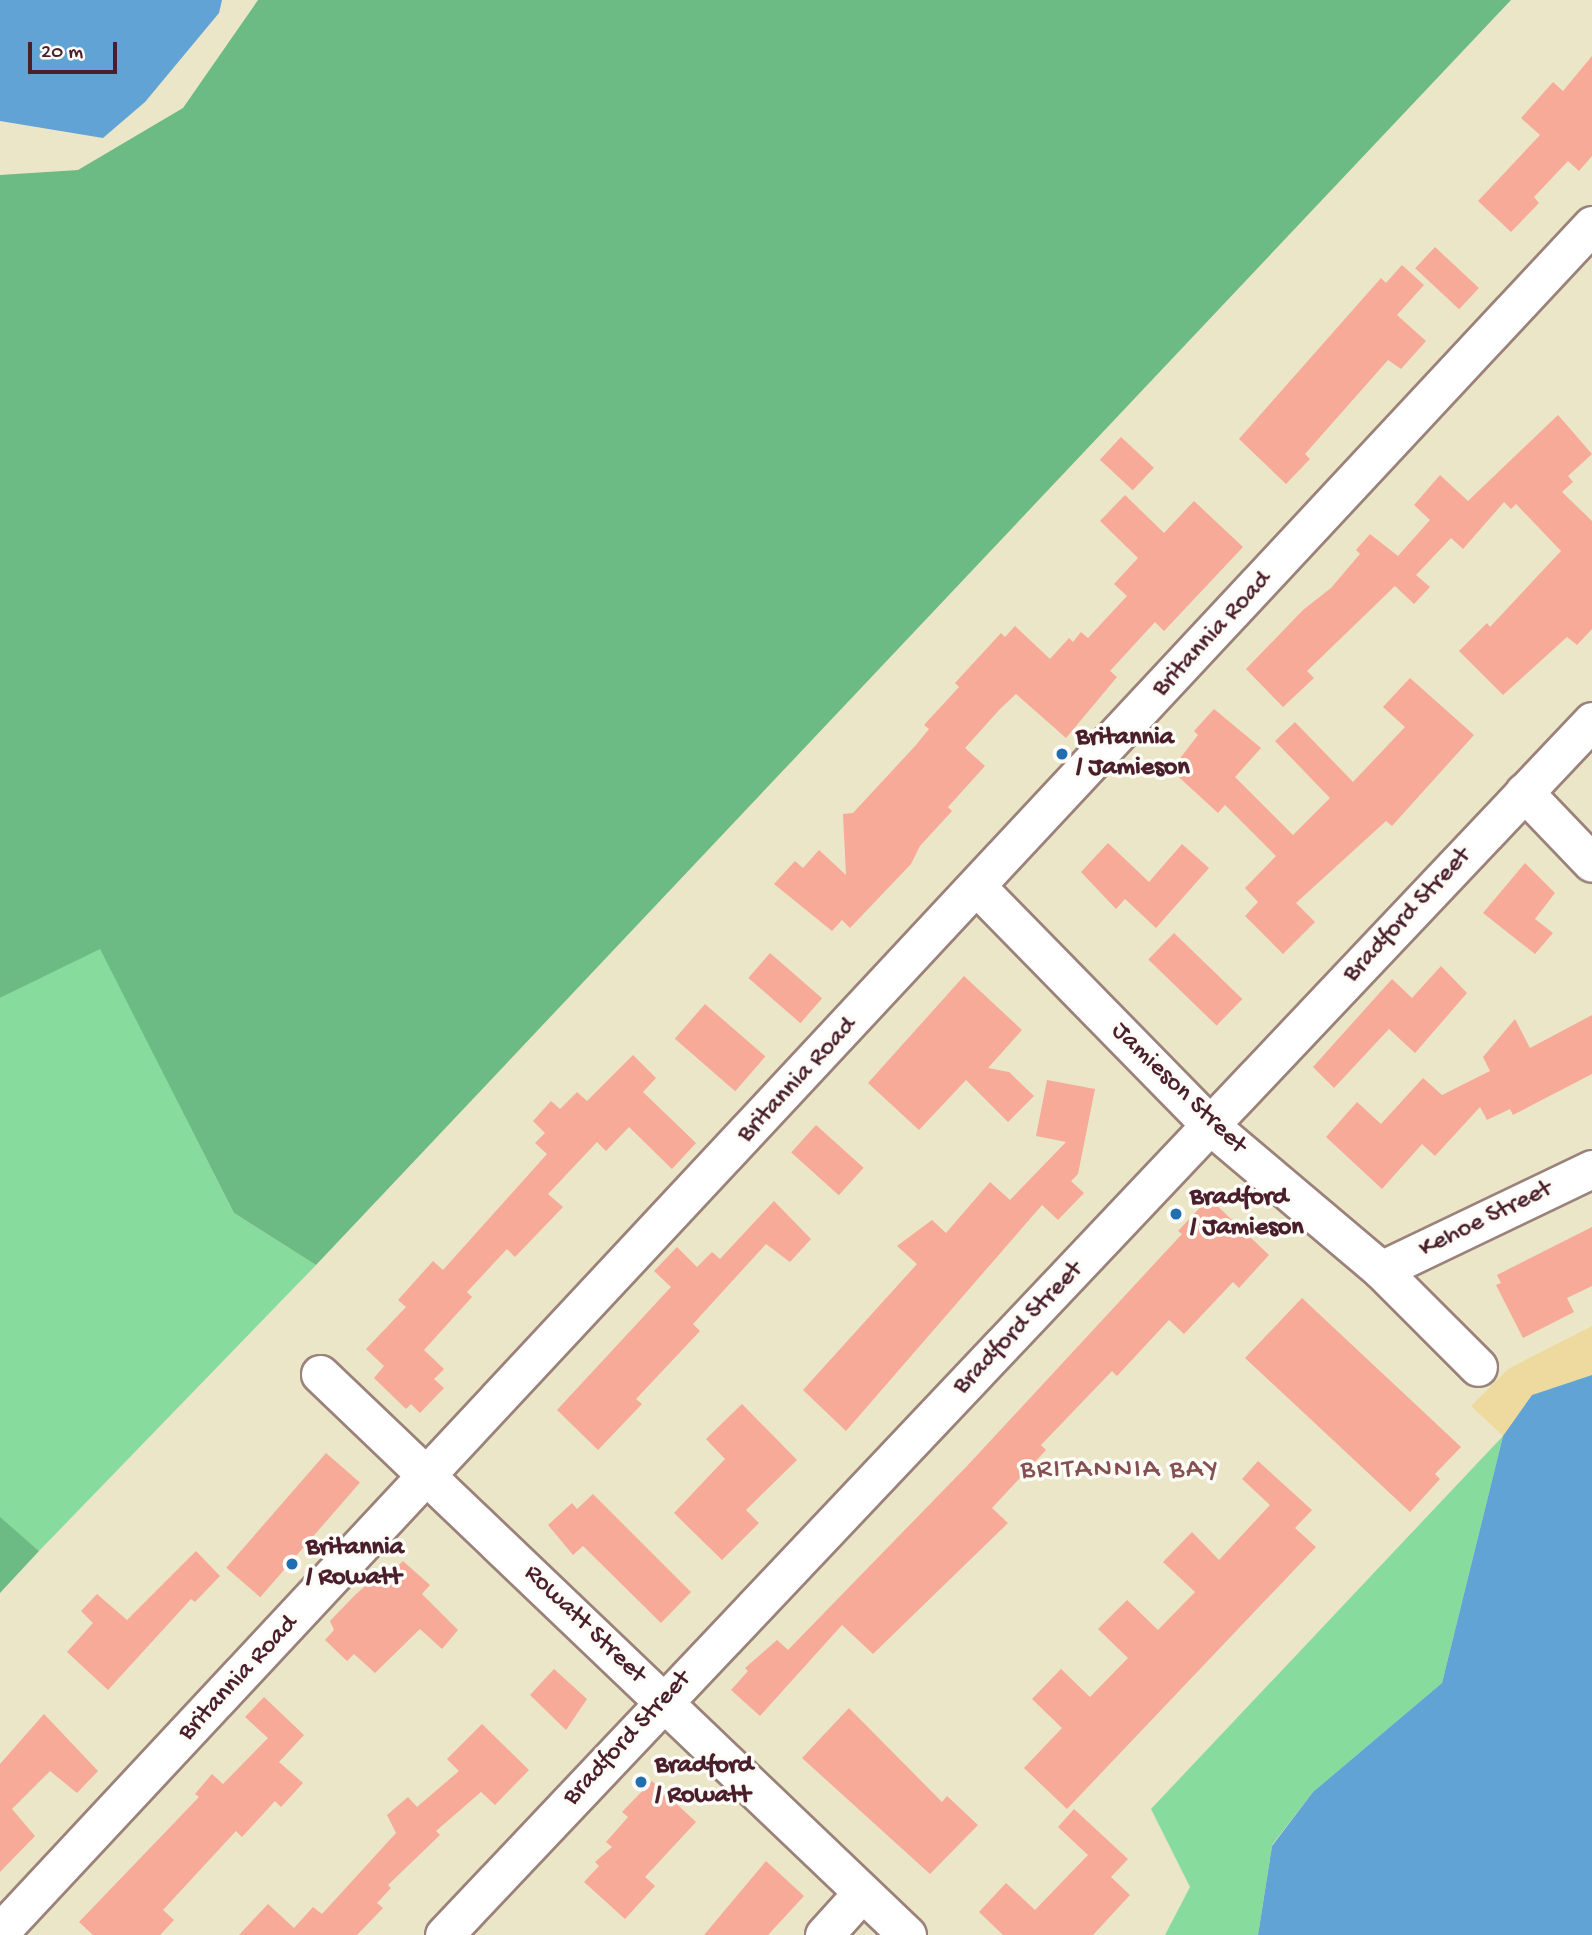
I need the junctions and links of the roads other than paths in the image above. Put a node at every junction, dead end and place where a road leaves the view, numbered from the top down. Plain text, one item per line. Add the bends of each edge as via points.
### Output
1 (1592, 225) edge
2 (1592, 721) edge
3 (1524, 792) junction
4 (1592, 863) edge
5 (978, 888) junction
6 (1212, 1127) junction
7 (1592, 1170) edge
8 (1381, 1270) junction
9 (1478, 1367) dead end
10 (320, 1374) dead end
11 (430, 1475) junction
12 (663, 1702) junction
13 (861, 1894) junction
14 (0, 1932) edge
15 (444, 1935) edge
16 (824, 1935) edge
17 (907, 1935) edge

1 - 5 street, Britannia Road
2 - 3 street, Bradford Street
3 - 4 street
3 - 6 street, Bradford Street
5 - 6 street, Jamieson Street
5 - 11 street, Britannia Road
6 - 8 street, Jamieson Street
6 - 12 street, Bradford Street
7 - 8 street, Kehoe Street
8 - 9 street, Jamieson Street
10 - 11 street, Rowatt Street
11 - 12 street, Rowatt Street
11 - 14 street, Britannia Road
12 - 13 street, Rowatt Street
12 - 15 street, Bradford Street
13 - 16 street
13 - 17 street, Rowatt Street

